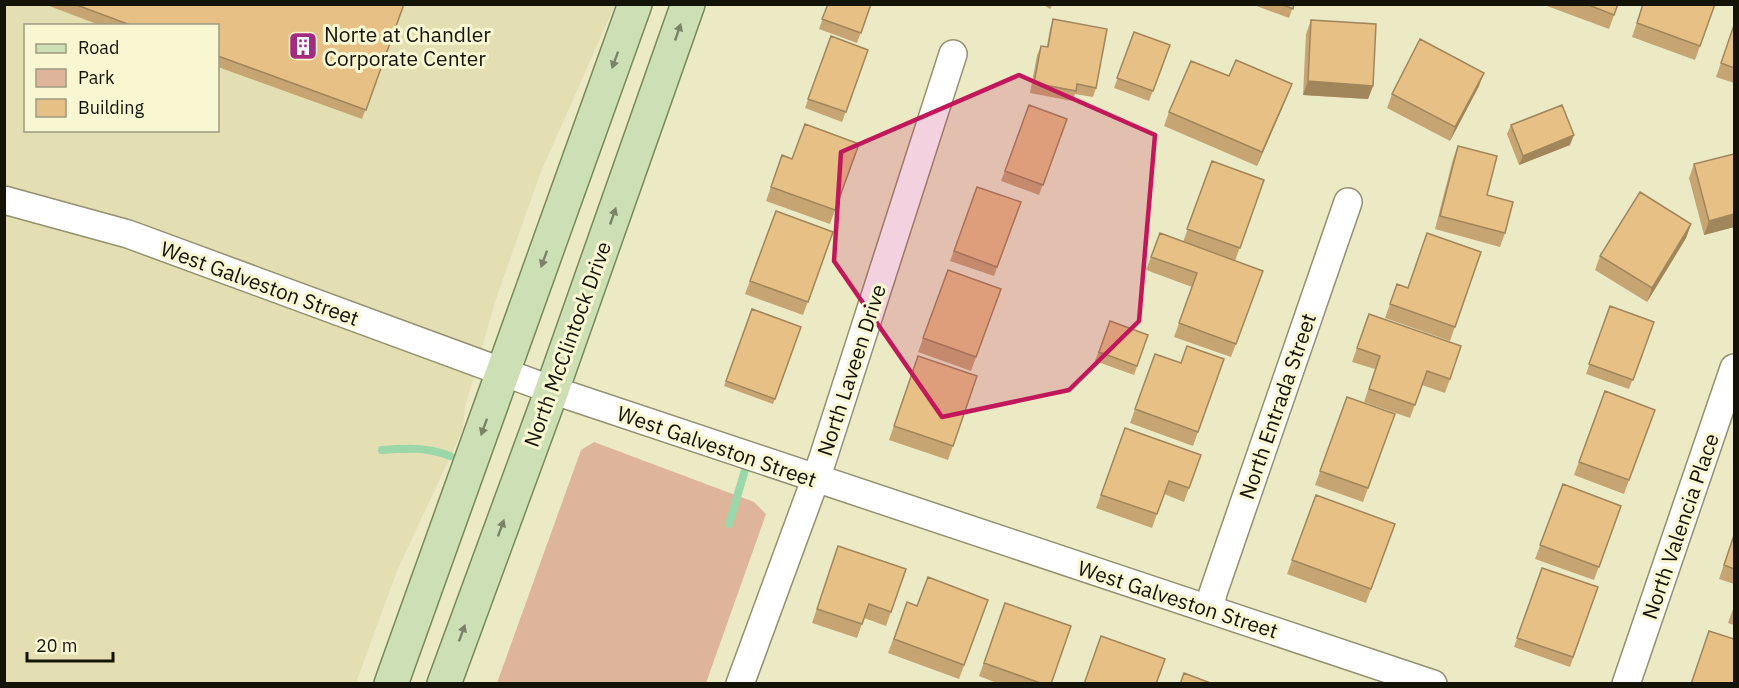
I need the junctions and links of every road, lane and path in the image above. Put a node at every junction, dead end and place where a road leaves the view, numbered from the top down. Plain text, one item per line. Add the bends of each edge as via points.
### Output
1 (634, 4) edge
2 (688, 4) edge
3 (953, 54) dead end
4 (4, 200) edge
5 (1348, 202) dead end
6 (1734, 368) edge
7 (504, 372) junction
8 (552, 390) junction
9 (815, 479) junction
10 (1210, 609) junction
11 (391, 684) edge
12 (444, 684) edge
13 (740, 684) edge
14 (1433, 684) edge
15 (1626, 684) edge

1 -> 7 main road
8 -> 2 main road, North McClintock Drive
3 - 9 street, North Laveen Drive
4 - 7 street, West Galveston Street via 128,234
5 - 10 street, North Entrada Street
6 - 15 street, North Valencia Place
7 - 8 street, West Galveston Street
7 -> 11 main road
8 - 9 street, West Galveston Street
12 -> 8 main road, North McClintock Drive
9 - 10 street, West Galveston Street
9 - 13 street, North Laveen Drive
10 - 14 street, West Galveston Street

